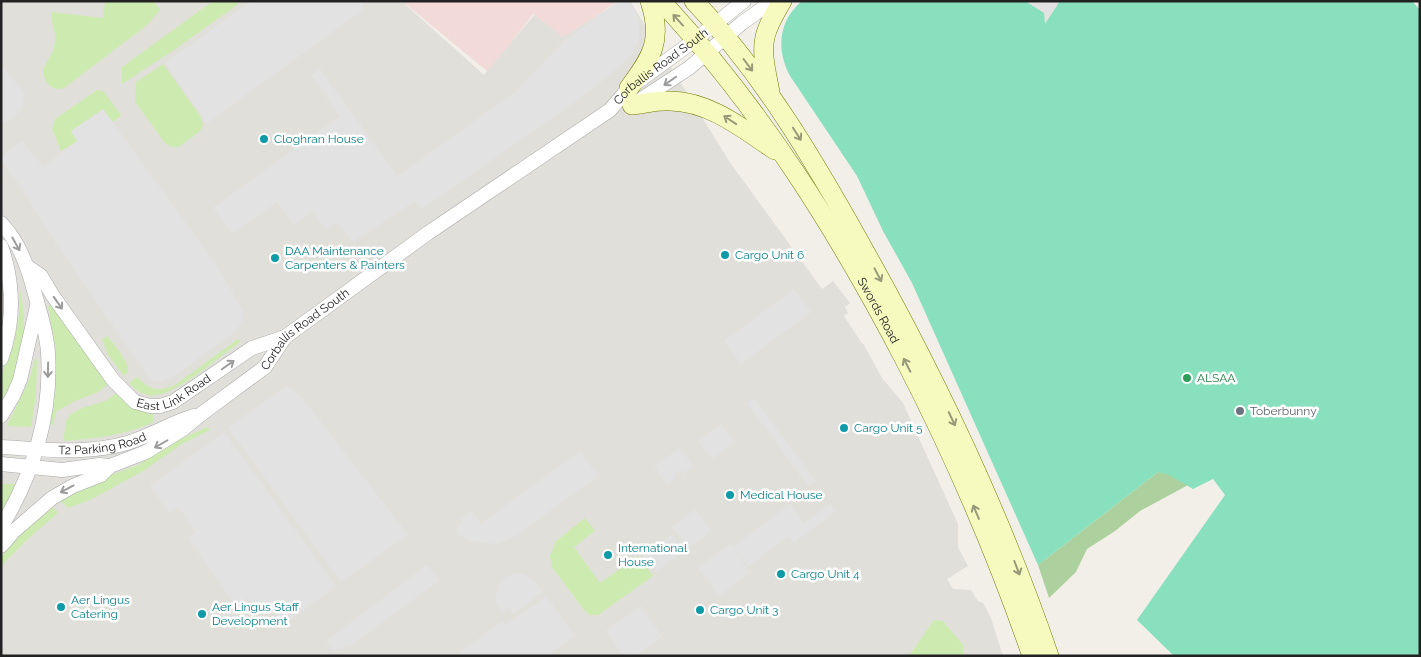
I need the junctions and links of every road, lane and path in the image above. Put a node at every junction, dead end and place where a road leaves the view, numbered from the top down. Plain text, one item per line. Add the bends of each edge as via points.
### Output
1 (650, 1) edge
2 (661, 1) edge
3 (694, 1) edge
4 (744, 1) edge
5 (773, 1) edge
6 (782, 1) edge
7 (721, 31) junction
8 (701, 47) junction
9 (770, 93) junction
10 (630, 96) junction
11 (785, 156) junction
12 (1, 223) edge
13 (1, 246) edge
14 (28, 267) junction
15 (38, 305) junction
16 (285, 337) junction
17 (1, 359) edge
18 (200, 415) junction
19 (1, 416) edge
20 (1, 447) edge
21 (36, 449) junction
22 (1, 464) edge
23 (31, 466) junction
24 (110, 466) junction
25 (1, 527) edge
26 (1, 546) edge
27 (1032, 656) edge
28 (1048, 656) edge

1 - 10 main road via 655,16 654,49
8 -> 2 main road, Swords Road
3 - 7 main road, Swords Road
4 - 7 street
5 - 7 street via 742,23
6 - 9 main road via 765,38
7 - 8 street, Corballis Road South
7 -> 9 main road, Swords Road
8 - 10 street, Corballis Road South
8 - 11 main road, Swords Road
9 -> 28 main road, Swords Road via 832,192 942,397 1014,562
11 -> 10 main road via 724,116 696,104
10 - 16 street, Corballis Road South via 428,232
27 -> 11 main road, Swords Road via 998,563 928,406 862,280
12 -> 14 street, East Link Road
13 - 17 street via 11,287 12,308
14 - 15 street, East Link Road
14 -> 16 street, East Link Road via 41,276 113,380 142,405 160,406 173,402 252,348
15 - 19 street via 20,380
15 -> 21 street, East Link Road via 48,352 48,372 43,422
16 - 18 street, Corballis Road South via 265,367
18 - 21 street, T2 Parking Road via 107,448 62,452
18 -> 24 street, Corballis Road South via 168,440
20 - 21 street, T2 Parking Road
21 - 23 street
22 - 23 street
23 - 24 street via 62,470
23 - 25 street
24 -> 26 street, Corballis Road South via 101,475 52,498

